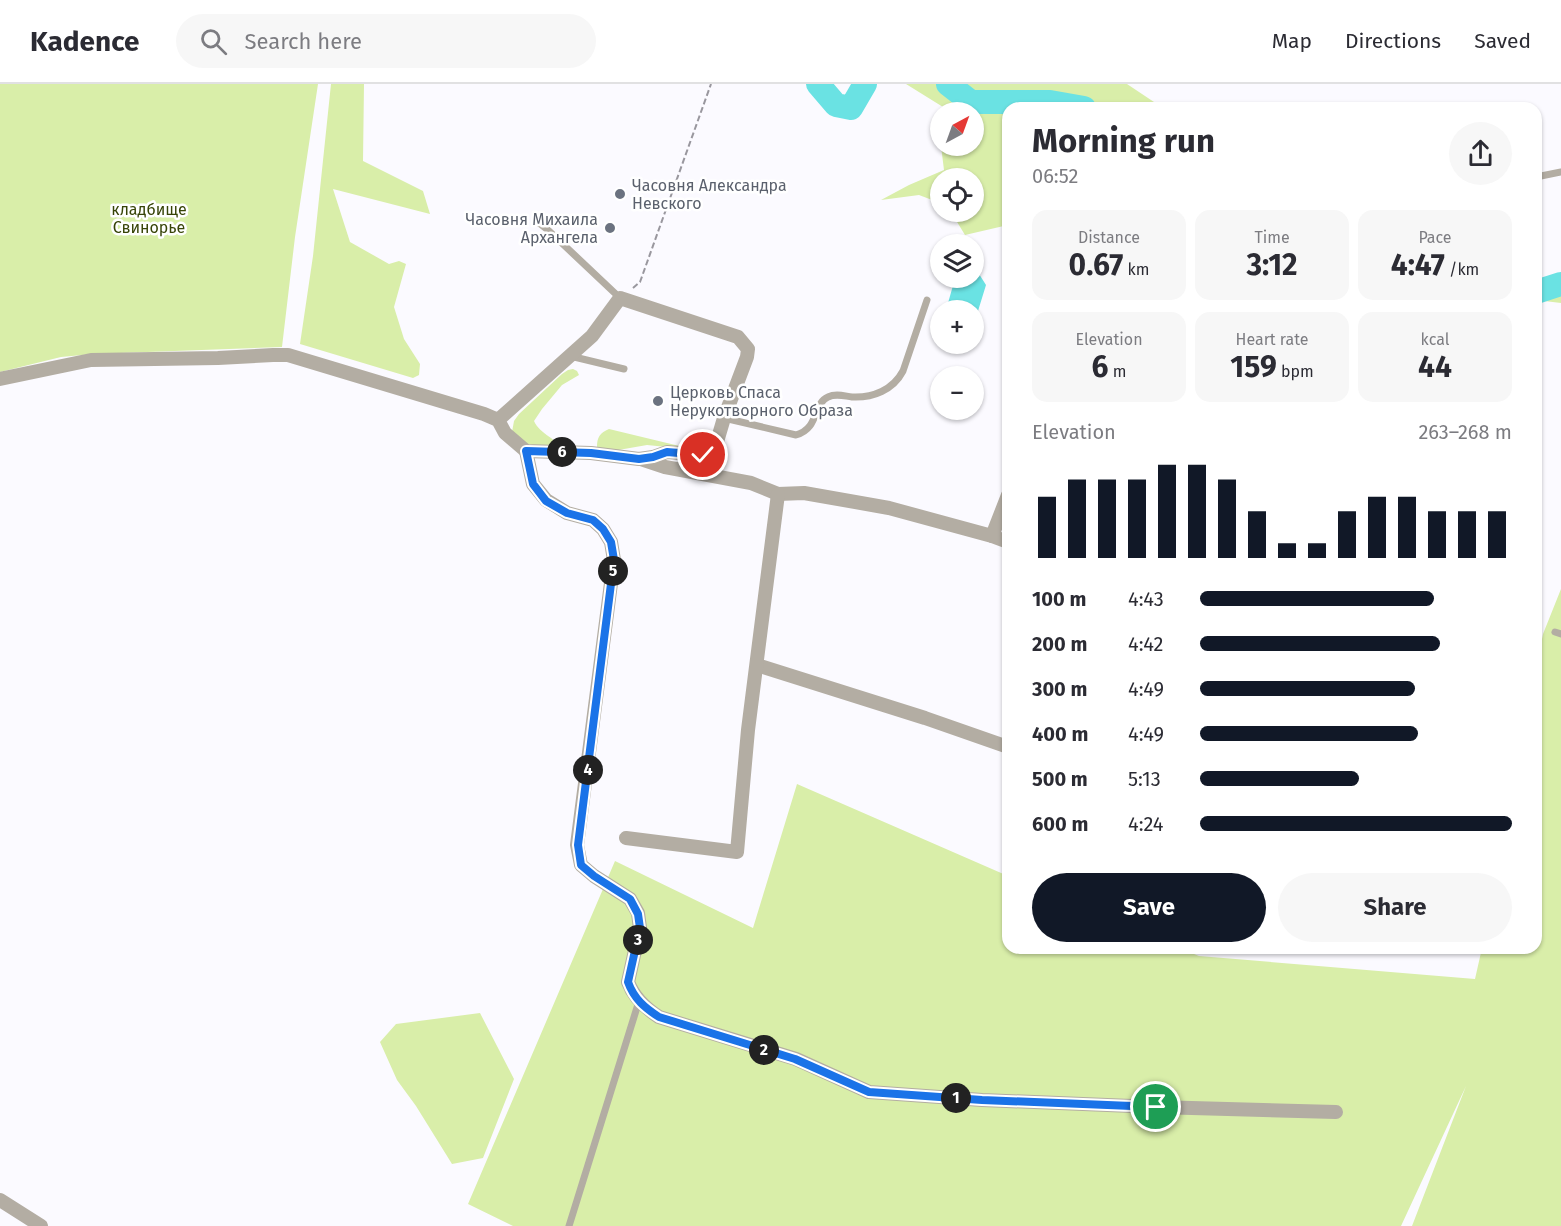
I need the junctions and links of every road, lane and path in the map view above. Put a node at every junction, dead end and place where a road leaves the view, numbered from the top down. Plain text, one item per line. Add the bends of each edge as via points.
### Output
1 (711, 84) edge
2 (1561, 172) edge
3 (1542, 176) edge
4 (539, 223) dead end
5 (620, 298) junction
6 (927, 300) dead end
7 (570, 356) junction
8 (624, 369) dead end
9 (0, 379) edge
10 (724, 418) junction
11 (498, 420) junction
12 (526, 451) junction
13 (639, 459) junction
14 (778, 494) junction
15 (1002, 510) edge
16 (992, 536) junction
17 (1002, 540) edge
18 (757, 665) junction
19 (1002, 745) edge
20 (626, 838) dead end
21 (639, 1001) junction
22 (1336, 1112) dead end
23 (0, 1200) edge
24 (41, 1226) edge
25 (569, 1226) edge

1 - 5 path via 640,282
2 - 3 lane
4 - 5 lane
5 - 7 street via 592,336
5 - 10 street via 738,337 744,343 747,357
6 - 10 lane via 903,371 888,389 871,395 827,397 807,430 796,435
7 - 8 lane
7 - 11 street
9 - 11 street via 91,360 288,355
10 - 13 street via 716,445 709,453 667,452
11 - 12 street via 505,433
12 - 13 street
12 - 21 street via 533,484 546,501 567,513 593,520 611,542 614,560 578,845 581,865 630,899 638,914 640,928 628,982
13 - 14 street via 751,483
14 - 16 street via 804,493 889,508
14 - 18 street
15 - 16 street
16 - 17 street
18 - 19 street
18 - 20 street via 737,852
21 - 22 street via 659,1017 795,1059 869,1092 1144,1107
21 - 25 lane
23 - 24 street

